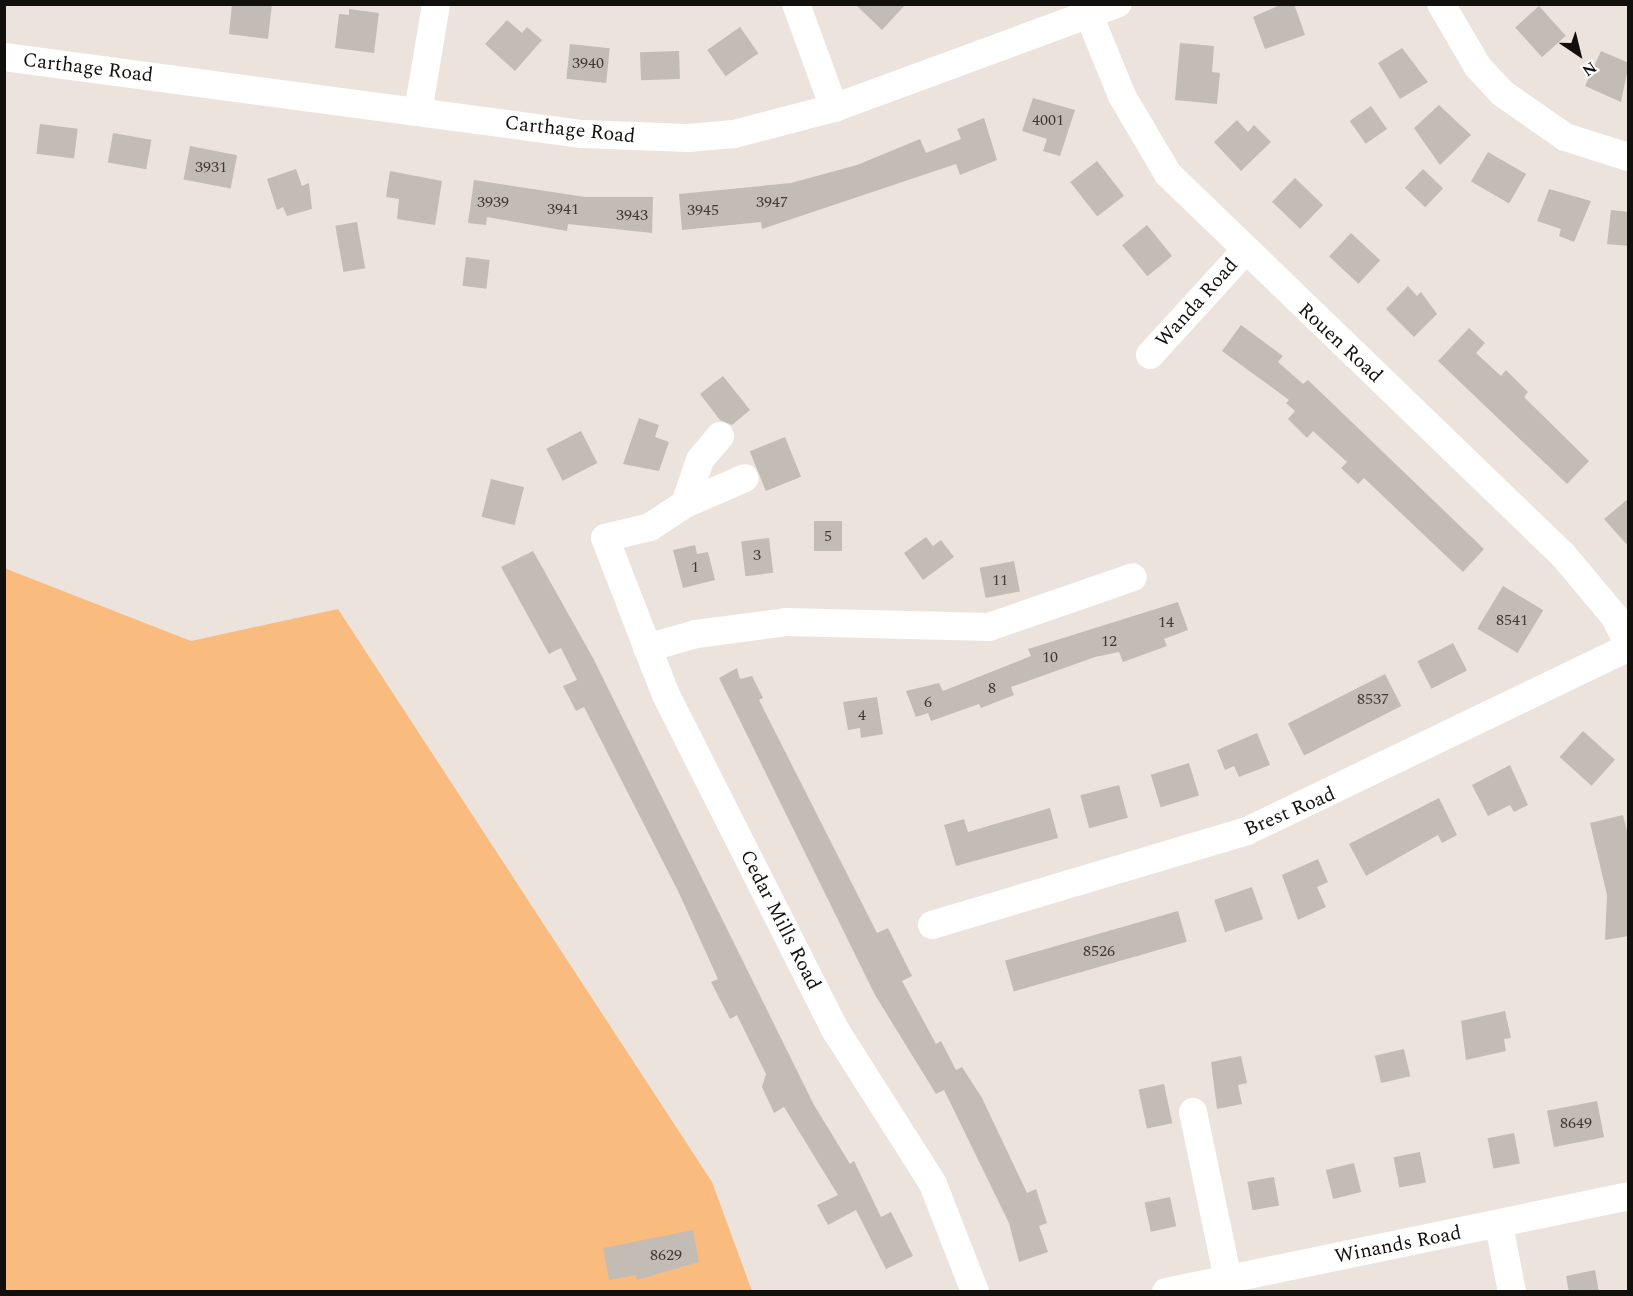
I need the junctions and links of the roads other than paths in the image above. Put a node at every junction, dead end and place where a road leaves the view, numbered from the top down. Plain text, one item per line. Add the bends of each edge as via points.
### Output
1 (435, 4) edge
2 (796, 4) edge
3 (1118, 4) edge
4 (1441, 4) edge
5 (1089, 15) junction
6 (4, 57) edge
7 (834, 108) junction
8 (418, 112) junction
9 (1629, 157) edge
10 (1244, 252) junction
11 (1150, 355) dead end
12 (720, 436) dead end
13 (745, 478) dead end
14 (685, 504) junction
15 (1133, 577) dead end
16 (1629, 646) edge
17 (647, 648) junction
18 (932, 925) dead end
19 (1193, 1112) dead end
20 (1629, 1196) edge
21 (1499, 1225) junction
22 (1228, 1279) junction
23 (975, 1292) edge
24 (1166, 1292) edge
25 (1512, 1292) edge

1 - 8 street
2 - 7 street
3 - 5 street, Carthage Road
4 - 9 street via 1478,67 1502,93 1565,137
5 - 7 street, Carthage Road
5 - 10 street, Rouen Road via 1122,96 1168,174
6 - 8 street, Carthage Road
7 - 8 street, Carthage Road via 756,129 688,138 582,134
10 - 11 street, Wanda Road
10 - 16 street, Rouen Road via 1563,555 1615,617
12 - 14 street via 700,460
13 - 14 street
14 - 17 street, Cedar Mills Road via 650,527 604,538
15 - 17 street via 989,627 864,623 738,627
16 - 18 street, Brest Road via 1247,831
17 - 23 street, Cedar Mills Road via 836,1031 933,1184
19 - 22 street
20 - 21 street, Winands Road
21 - 22 street, Winands Road
21 - 25 street
22 - 24 street, Winands Road

